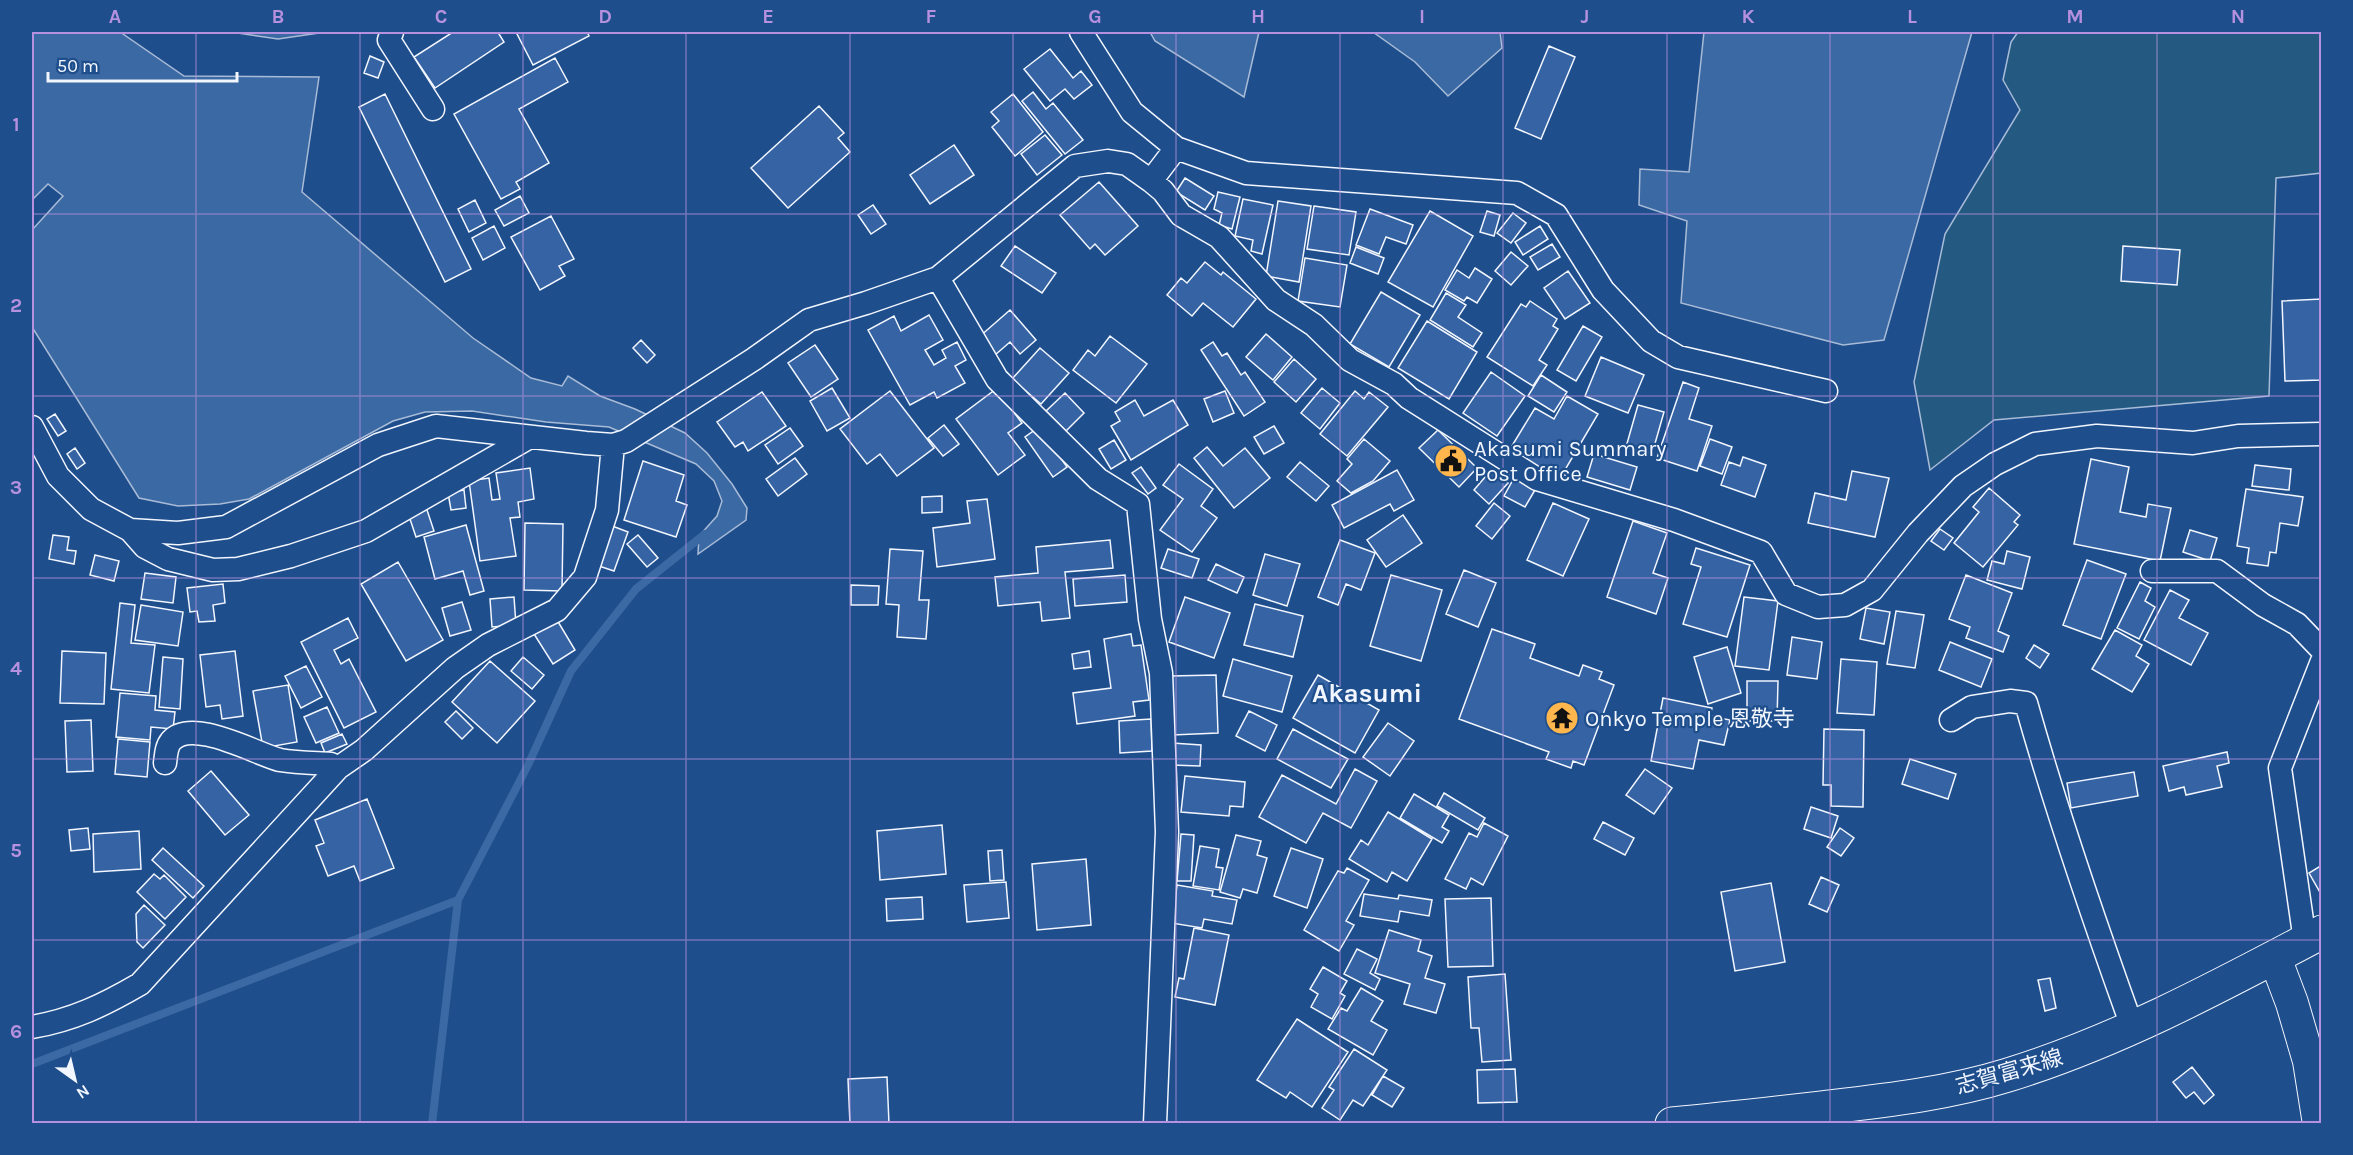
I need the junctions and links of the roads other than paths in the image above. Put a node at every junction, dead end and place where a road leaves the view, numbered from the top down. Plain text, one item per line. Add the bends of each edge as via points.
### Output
1 (392, 32) edge
2 (1082, 32) edge
3 (433, 110) dead end
4 (1176, 147) junction
5 (1151, 181) junction
6 (938, 278) junction
7 (1826, 391) dead end
8 (32, 427) edge
9 (2322, 434) edge
10 (530, 437) junction
11 (620, 443) junction
12 (130, 530) junction
13 (2152, 571) dead end
14 (2322, 650) edge
15 (2322, 661) edge
16 (1951, 720) dead end
17 (165, 763) dead end
18 (338, 768) junction
19 (2313, 937) edge
20 (2275, 958) junction
21 (32, 1027) edge
22 (2133, 1029) junction
23 (1155, 1124) edge
24 (1672, 1124) edge
25 (2319, 1124) edge

1 - 3 street via 389,40
2 - 4 street via 1132,112
4 - 5 street
4 - 7 street via 1246,173 1517,193 1556,214 1603,290 1652,341 1678,357
5 - 6 street via 1127,164 1108,161 1075,166
5 - 9 street via 1181,215 1219,237 1276,300 1314,325 1350,360 1394,384 1409,398 1537,479 1674,520 1761,552 1786,594 1818,607 1845,605 1872,590 1963,486 2035,444 2097,436 2193,443 2238,436
6 - 11 street via 808,320 754,359
6 - 23 street via 997,379 1098,479 1138,504 1149,619 1161,673 1167,832
8 - 12 street via 58,476 91,509
10 - 11 street
10 - 12 street via 436,426 378,445 226,527 178,534
10 - 12 street via 366,531 238,569 213,570 168,559 145,547
11 - 18 street via 607,510 585,577 557,610 488,645 455,668 364,750
13 - 14 street via 2217,571 2297,624
15 - 19 street via 2280,768
16 - 22 street via 1972,707 2010,701 2026,703 2054,803
17 - 18 street via 170,742 178,735 192,733 219,736 281,760
18 - 21 street via 140,984 100,1007
19 - 20 main road, 志賀富来線
20 - 22 main road, 志賀富来線
20 - 25 street via 2308,1061
22 - 24 main road, 志賀富来線 via 2006,1075 1912,1097

